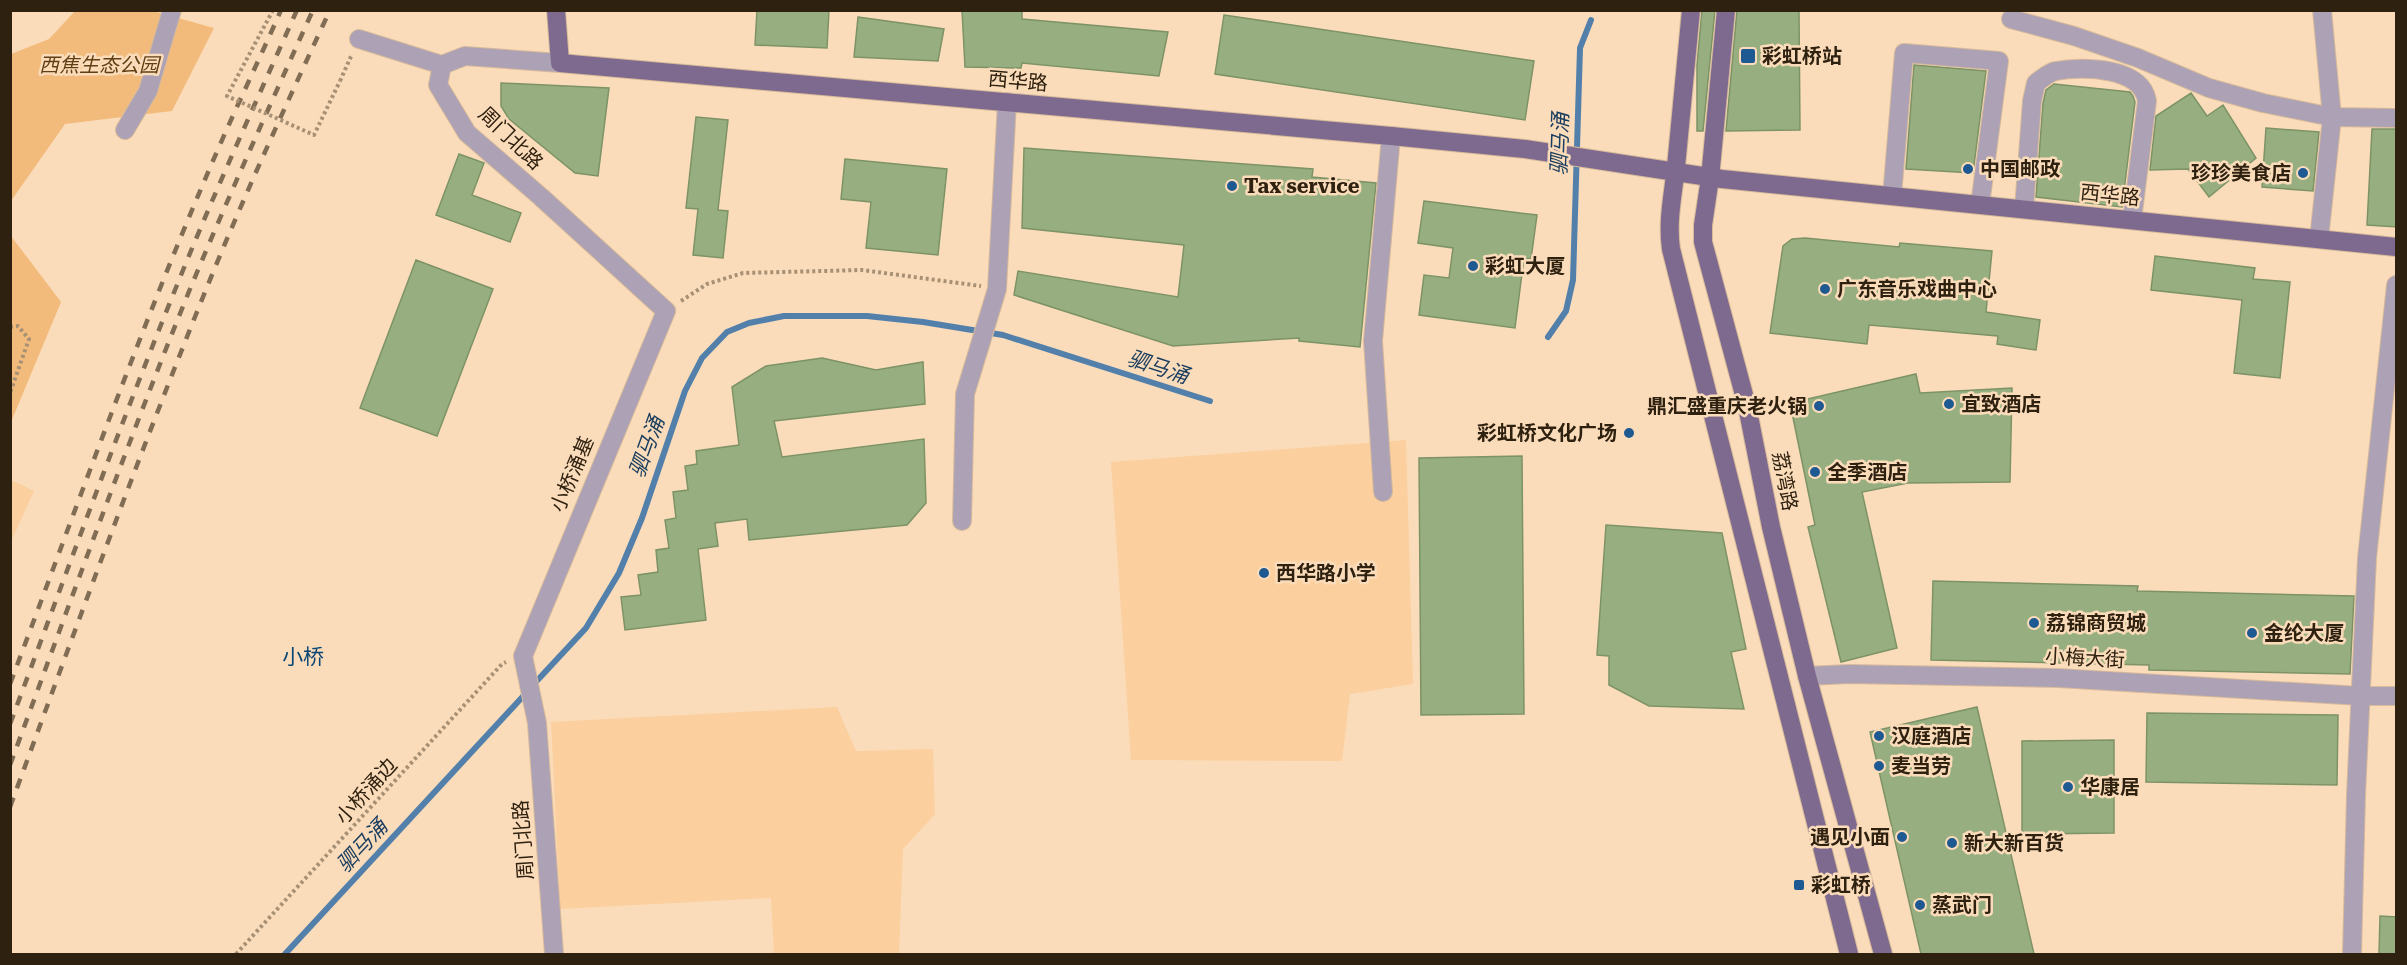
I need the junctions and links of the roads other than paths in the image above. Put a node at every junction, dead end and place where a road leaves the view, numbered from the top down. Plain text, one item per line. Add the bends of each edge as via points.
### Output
1 (172, 10) edge
2 (556, 10) edge
3 (1691, 10) edge
4 (1726, 10) edge
5 (2322, 10) edge
6 (2012, 19) dead end
7 (359, 39) road end
8 (560, 63) junction
9 (442, 65) junction
10 (1007, 102) junction
11 (2332, 117) junction
12 (2397, 118) edge
13 (125, 130) dead end
14 (1391, 136) junction
15 (1676, 170) junction
16 (1710, 177) junction
17 (1892, 196) junction
18 (1980, 205) junction
19 (2024, 209) junction
20 (2132, 220) junction
21 (2319, 239) junction
22 (1703, 242) junction
23 (2397, 247) edge
24 (1671, 249) junction
25 (2397, 285) edge
26 (666, 311) joint
27 (1383, 492) dead end
28 (962, 521) dead end
29 (523, 656) joint
30 (1807, 676) junction
31 (2361, 696) junction
32 (2397, 696) edge
33 (554, 954) edge
34 (1850, 954) edge
35 (1883, 954) edge
36 (2352, 954) edge

1 - 13 street via 148,91
2 - 8 main road
3 - 15 main road
4 - 16 main road, 荔湾路
5 - 11 street
6 - 11 street via 2127,54 2209,88
7 - 9 street
8 - 9 street via 465,56
8 - 10 main road, 西华路
9 - 26 street, 周门北路 via 438,85 466,133
10 - 14 main road, 西华路
10 - 28 street via 997,289 965,394
11 - 12 street
11 - 21 street
14 - 15 main road, 西华路
14 - 27 street via 1373,341
15 - 16 main road, 西华路
15 - 24 main road via 1668,229
16 - 17 main road, 西华路
16 - 22 main road, 荔湾路
17 - 18 main road, 西华路
17 - 18 street via 1904,53 1999,61
18 - 19 main road, 西华路
19 - 20 main road, 西华路
19 - 20 street via 2036,83 2054,71 2115,72 2137,81 2145,90 2147,101
20 - 21 main road, 西华路
21 - 23 main road, 西华路
22 - 24 main road
22 - 30 main road, 荔湾路 via 1747,406
24 - 34 main road
25 - 31 street via 2367,558
26 - 29 street, 小桥涌基
29 - 33 street, 周门北路 via 537,723
30 - 31 street, 小梅大街 via 2058,678
30 - 35 main road, 荔湾路
31 - 32 street, 小梅大街
31 - 36 street

